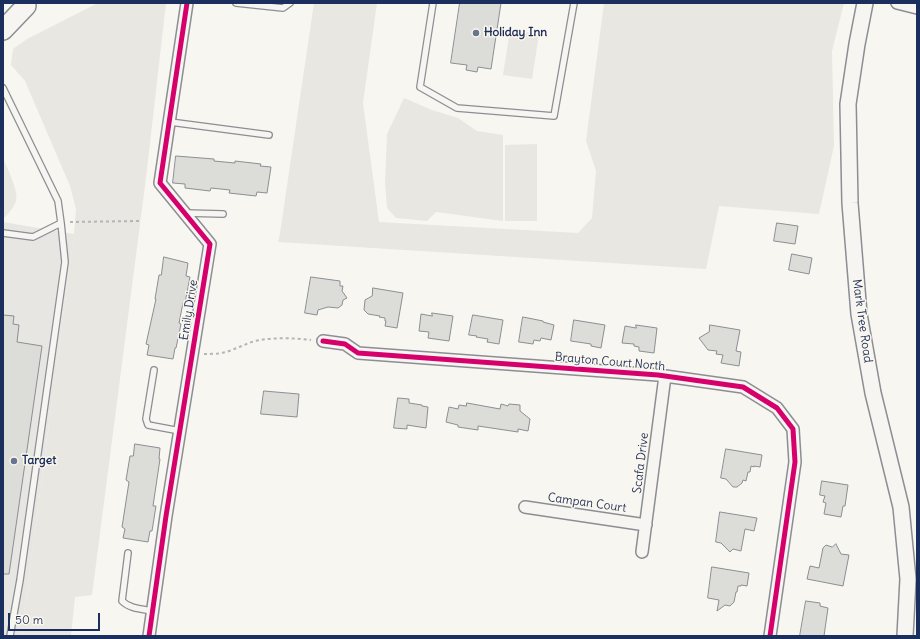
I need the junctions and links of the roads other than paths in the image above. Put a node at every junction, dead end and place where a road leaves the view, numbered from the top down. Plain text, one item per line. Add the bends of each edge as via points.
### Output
1 (187, 3) edge
2 (236, 3) edge
3 (290, 3) edge
4 (433, 3) edge
5 (574, 3) edge
6 (865, 3) edge
7 (896, 3) edge
8 (29, 4) edge
9 (917, 8) edge
10 (3, 16) edge
11 (3, 30) edge
12 (3, 88) edge
13 (170, 122) junction
14 (269, 135) dead end
15 (185, 213) junction
16 (223, 214) dead end
17 (61, 223) junction
18 (3, 233) edge
19 (323, 342) road end
20 (154, 370) dead end
21 (665, 376) junction
22 (180, 431) junction
23 (526, 507) dead end
24 (646, 525) junction
25 (642, 552) dead end
26 (128, 553) dead end
27 (153, 611) junction
28 (10, 636) edge
29 (149, 636) edge
30 (770, 636) edge
31 (905, 636) edge

1 - 13 street, Emily Drive
2 - 3 lane via 283,8
4 - 5 lane via 420,87 457,108 554,116
6 - 31 main road, Mark Tree Road via 848,104 850,203 859,314 873,393 901,507 908,579
7 - 9 street
8 - 10 highway
8 - 11 highway
12 - 17 lane via 58,201
13 - 14 lane
13 - 15 street, Emily Drive via 160,183
15 - 16 lane
15 - 22 street, Emily Drive via 210,244
17 - 18 lane via 33,238
17 - 28 lane via 65,262
19 - 21 street, Brayton Court North via 346,344 358,353
20 - 22 lane via 146,419 148,425
21 - 24 street, Scafa Drive
21 - 30 street, Brayton Court North via 743,387 777,408 793,429 795,462
22 - 27 street, Emily Drive
23 - 24 street, Campan Court
24 - 25 street, Scafa Drive
26 - 27 lane via 122,601 134,608
27 - 29 street, Emily Drive

